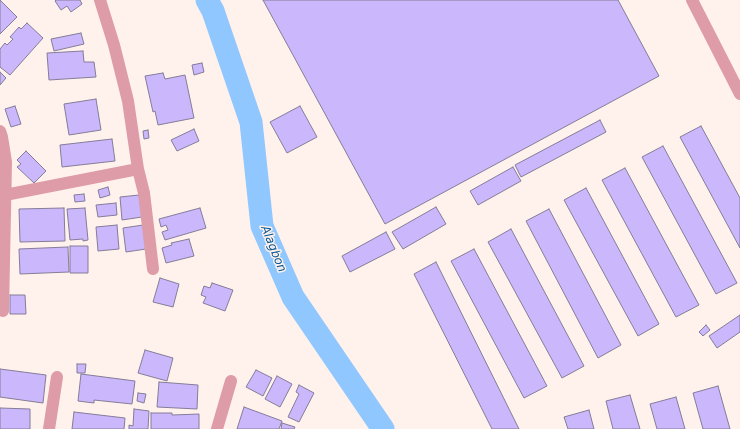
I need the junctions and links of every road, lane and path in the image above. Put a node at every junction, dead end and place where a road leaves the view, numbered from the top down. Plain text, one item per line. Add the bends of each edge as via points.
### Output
1 (100, 0) edge
2 (692, 0) edge
3 (740, 94) edge
4 (0, 130) edge
5 (138, 169) junction
6 (5, 195) junction
7 (153, 269) dead end
8 (3, 311) dead end
9 (57, 377) dead end
10 (231, 381) dead end
11 (49, 429) edge
12 (217, 429) edge

1 - 5 street via 128,102
2 - 3 street
4 - 6 street via 6,162
5 - 6 street
5 - 7 street via 144,193
6 - 8 street
9 - 11 street
10 - 12 street

